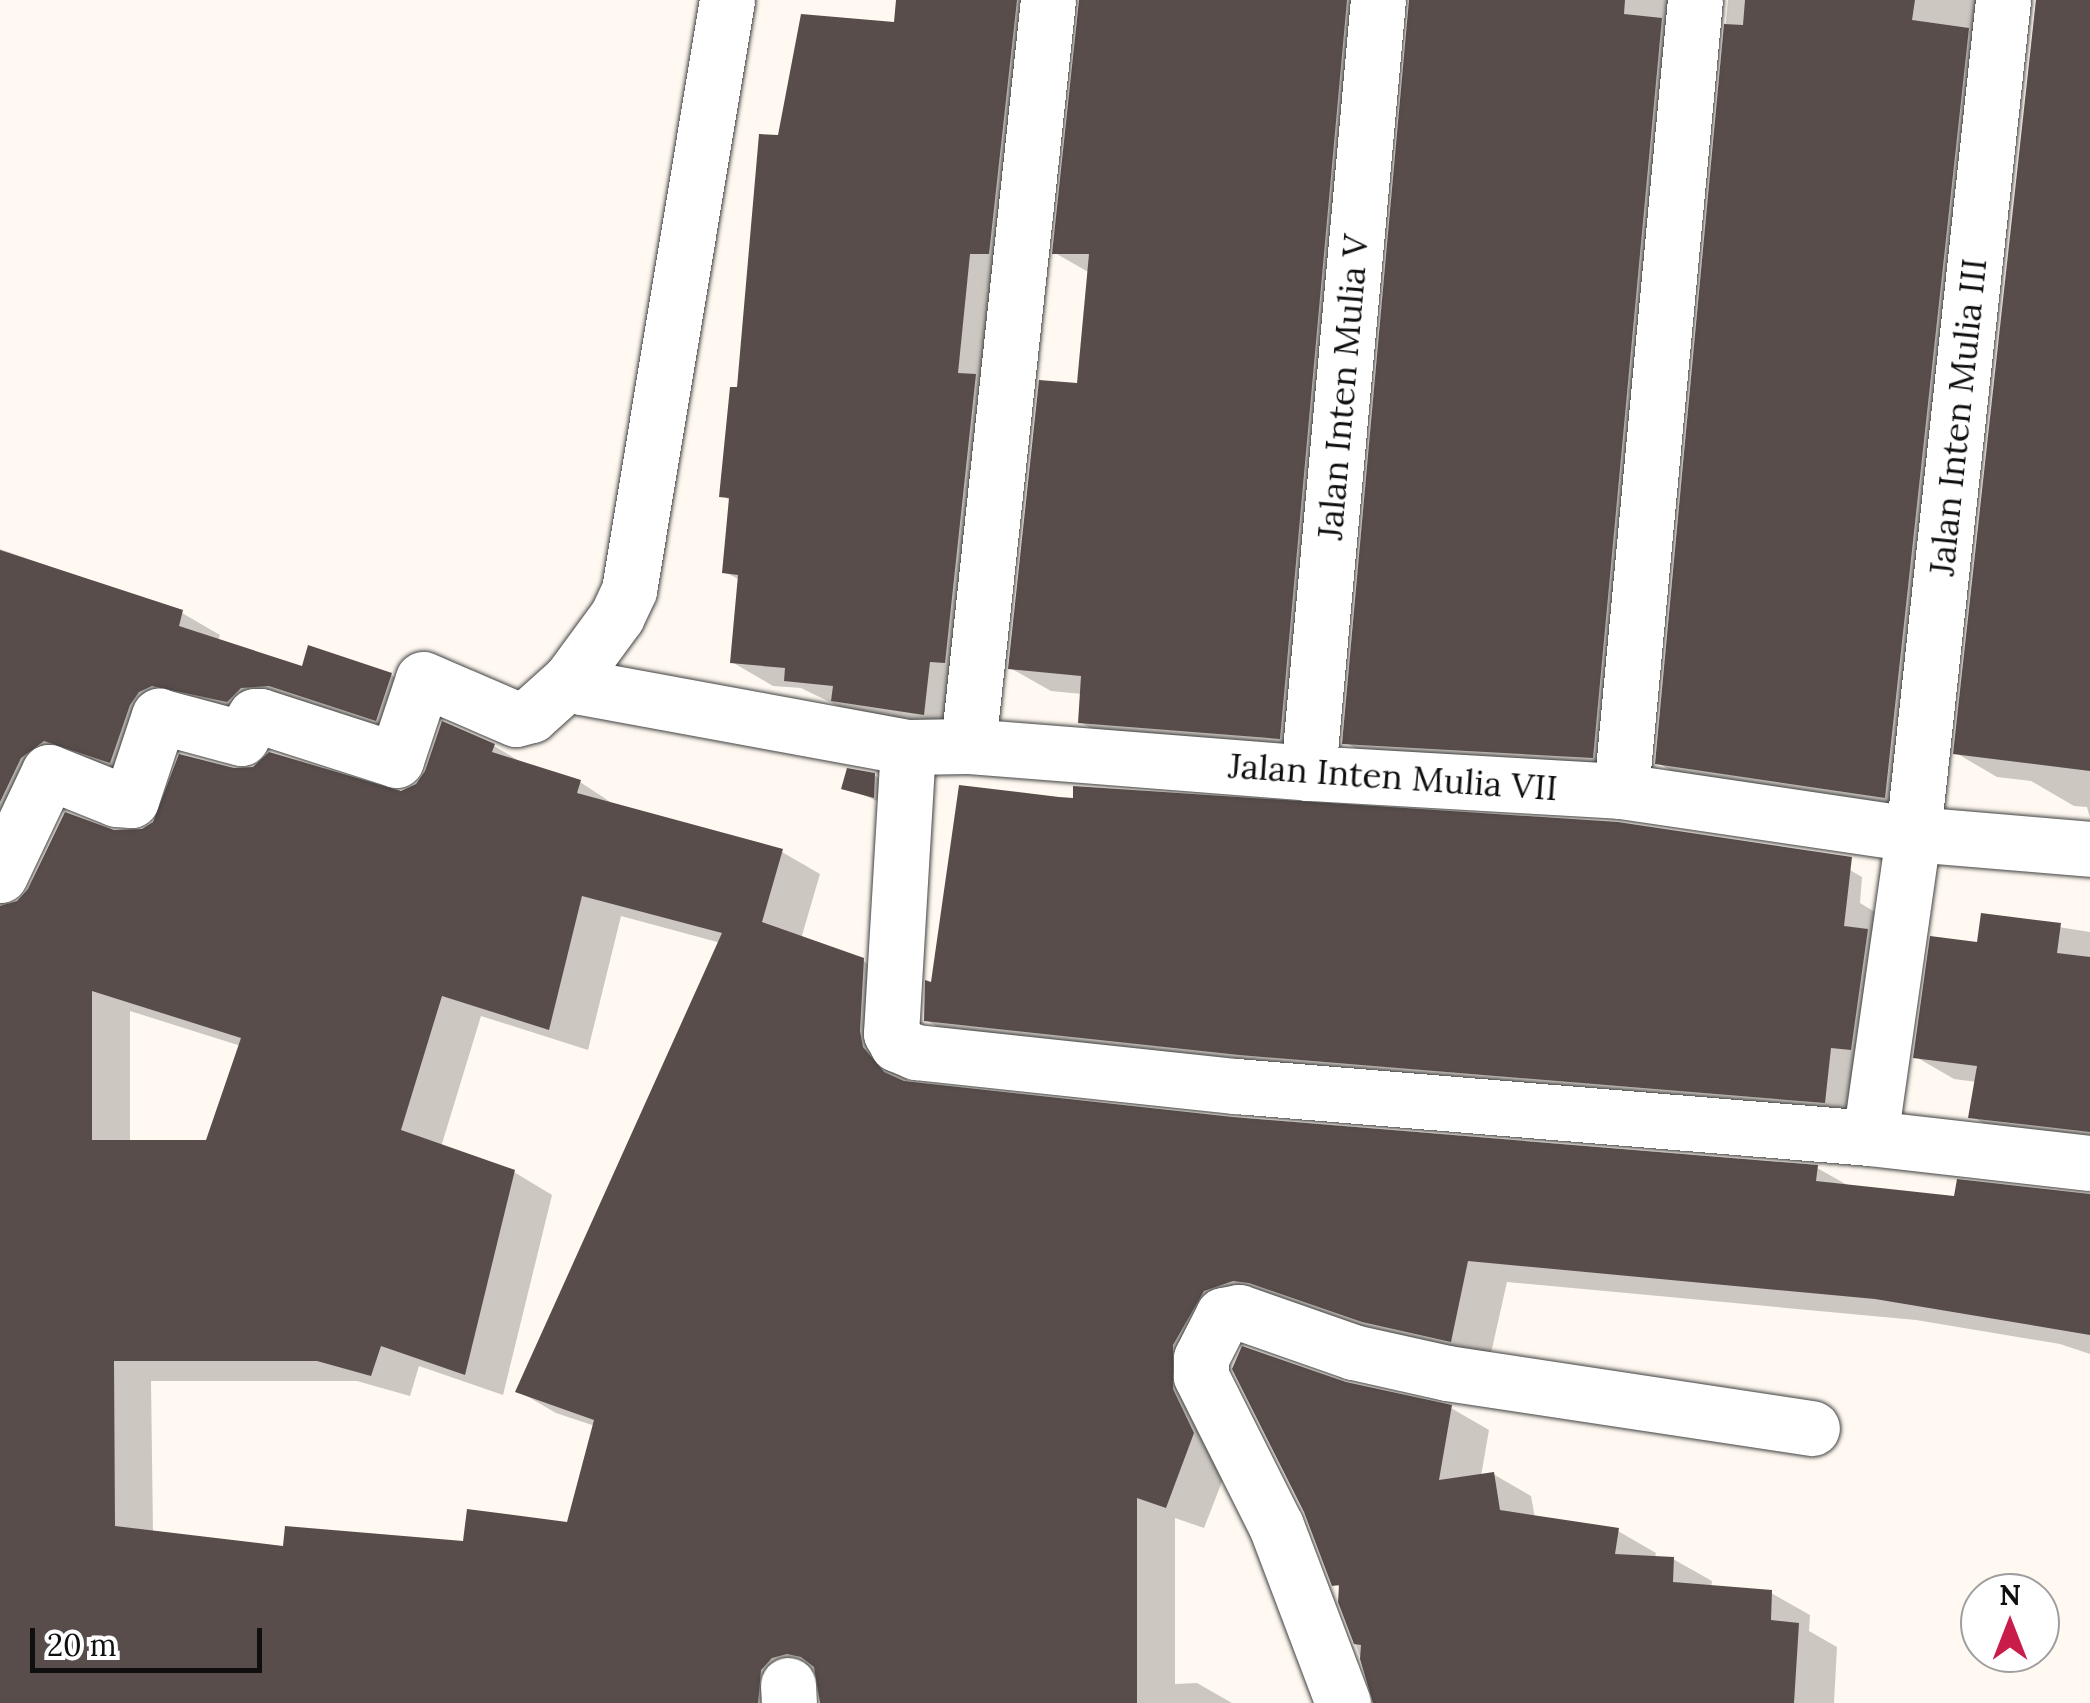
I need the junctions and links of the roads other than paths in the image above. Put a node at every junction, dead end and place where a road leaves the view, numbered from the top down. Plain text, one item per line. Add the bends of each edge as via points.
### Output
1 (727, 0) edge
2 (1048, 0) edge
3 (1378, 0) edge
4 (1695, 0) edge
5 (2003, 0) edge
6 (570, 680) junction
7 (968, 746) junction
8 (908, 747) junction
9 (1308, 773) junction
10 (1621, 791) junction
11 (1913, 834) junction
12 (2090, 848) edge
13 (0, 875) edge
14 (1870, 1138) junction
15 (2090, 1164) edge
16 (1812, 1428) dead end
17 (1343, 1703) edge

1 - 6 street via 629,590 618,616
2 - 7 street
3 - 9 street, Jalan Inten Mulia V
4 - 10 street
5 - 11 street, Jalan Inten Mulia III
6 - 8 street, Jalan Inten Mulia VII
6 - 13 street via 531,715 516,719 423,679 396,760 260,716 241,738 160,716 131,800 48,772
7 - 8 street, Jalan Inten Mulia VII
7 - 9 street, Jalan Inten Mulia VII
8 - 14 street via 891,1032 916,1052 1236,1086
9 - 10 street, Jalan Inten Mulia VII
10 - 11 street, Jalan Inten Mulia VII
11 - 12 street, Jalan Inten Mulia VII
11 - 14 street
14 - 15 street
16 - 17 street via 1447,1374 1353,1352 1240,1312 1222,1316 1201,1358 1201,1376 1276,1526

